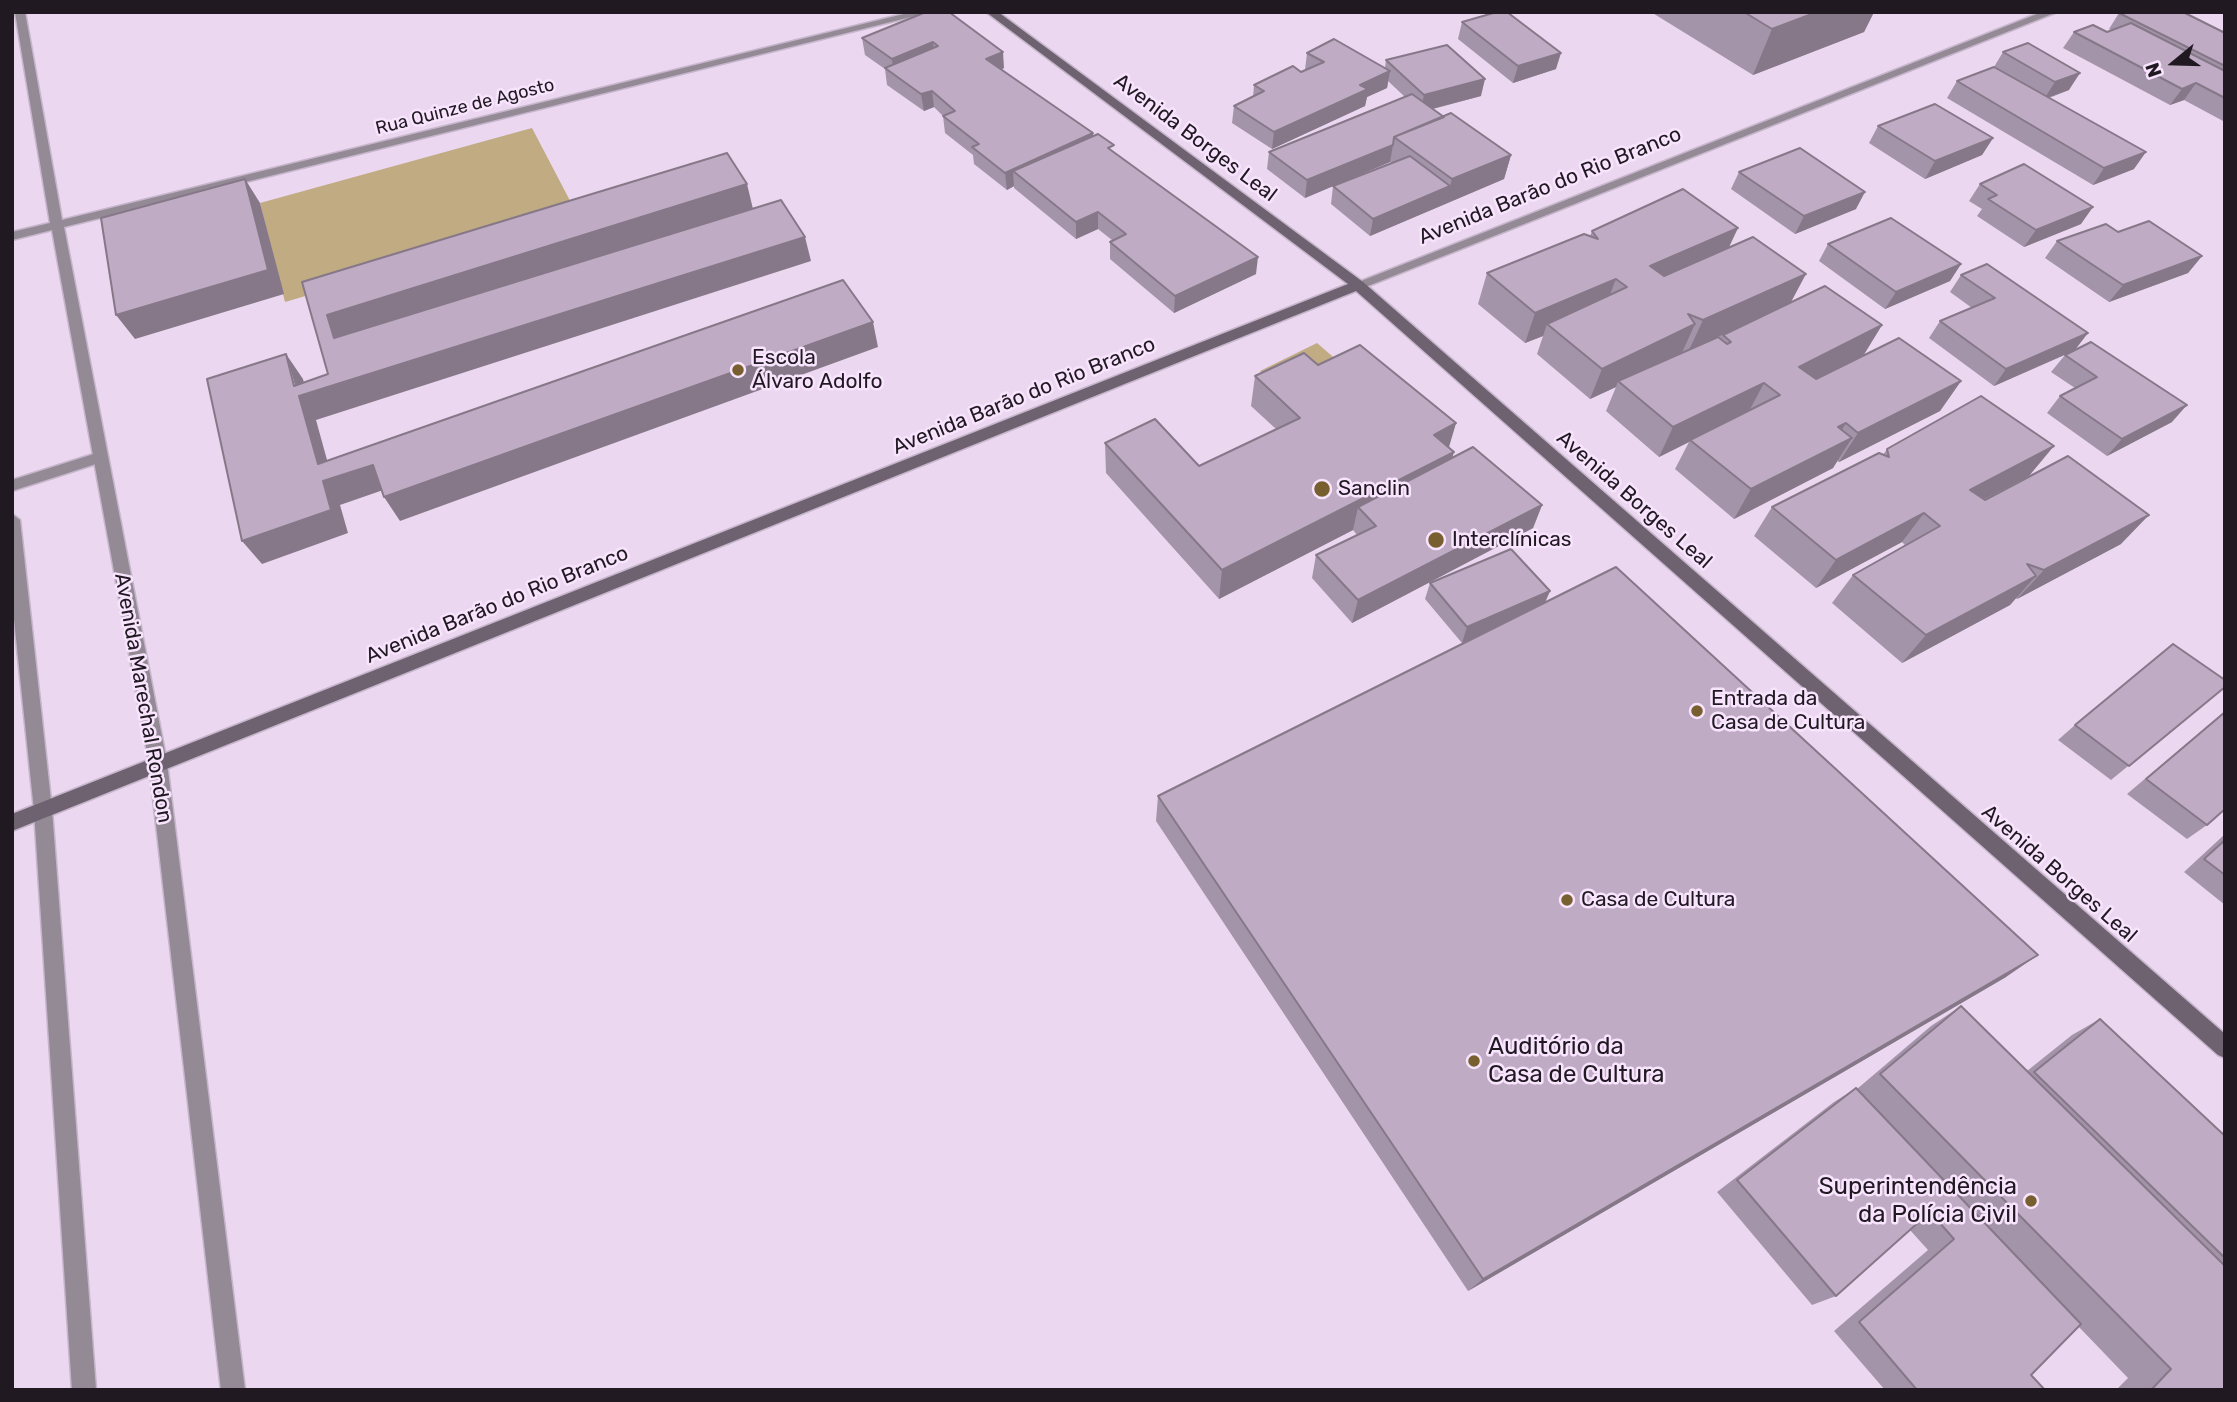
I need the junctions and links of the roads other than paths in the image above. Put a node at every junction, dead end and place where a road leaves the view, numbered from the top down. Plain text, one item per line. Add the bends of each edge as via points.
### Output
1 (20, 12) edge
2 (926, 12) edge
3 (991, 12) edge
4 (2052, 12) edge
5 (57, 225) junction
6 (12, 236) edge
7 (1358, 285) junction
8 (100, 457) junction
9 (12, 486) edge
10 (12, 520) edge
11 (158, 763) junction
12 (43, 810) junction
13 (12, 823) edge
14 (2225, 1048) edge
15 (84, 1390) edge
16 (233, 1390) edge

1 - 5 street, Avenida Marechal Rondon
2 - 5 street, Rua Quinze de Agosto
3 - 7 main road, Avenida Borges Leal
4 - 7 street, Avenida Barão do Rio Branco
5 - 6 street, Rua Quinze de Agosto
5 - 8 street, Avenida Marechal Rondon
7 - 11 main road, Avenida Barão do Rio Branco
7 - 14 main road, Avenida Borges Leal
8 - 9 street
8 - 11 street, Avenida Marechal Rondon
10 - 12 street
11 - 12 main road, Avenida Barão do Rio Branco
11 - 16 street, Avenida Marechal Rondon
12 - 13 main road, Avenida Barão do Rio Branco
12 - 15 street

